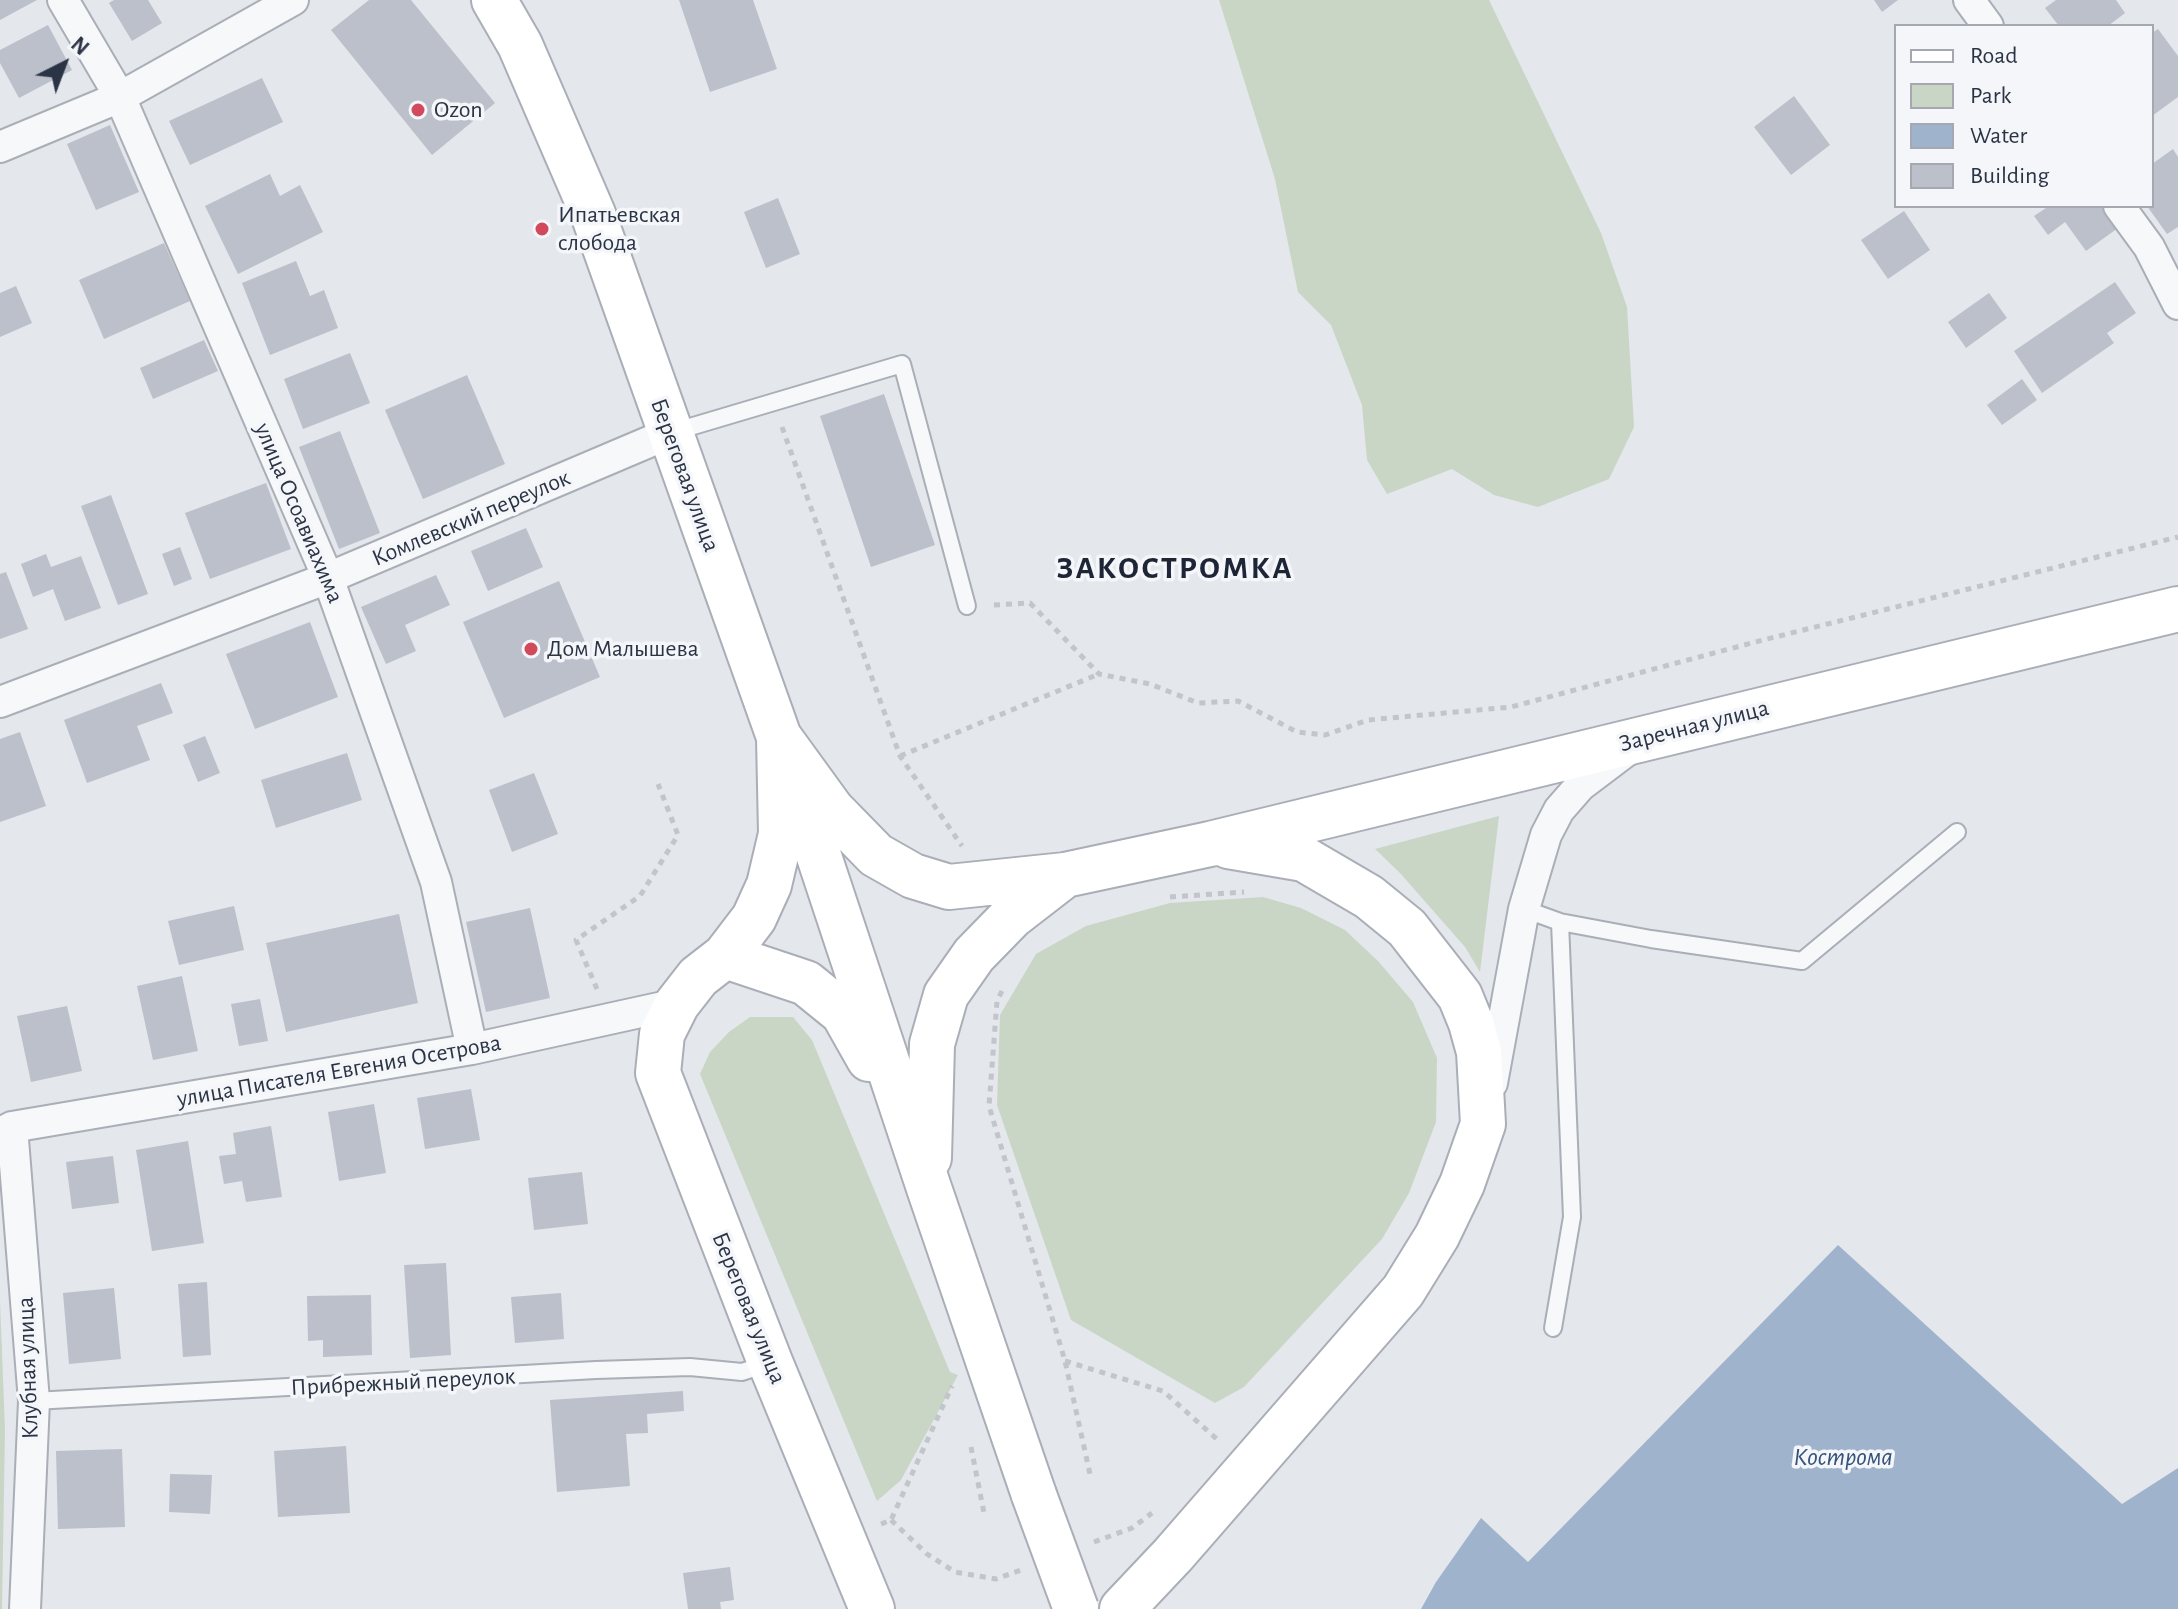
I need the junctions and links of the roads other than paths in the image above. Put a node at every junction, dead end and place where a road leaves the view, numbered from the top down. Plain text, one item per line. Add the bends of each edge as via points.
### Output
1 (63, 0) edge
2 (293, 0) edge
3 (494, 0) edge
4 (1969, 0) edge
5 (1987, 24) edge
6 (120, 97) junction
7 (0, 147) edge
8 (2120, 208) edge
9 (2178, 304) edge
10 (670, 433) junction
11 (328, 578) junction
12 (967, 606) road end
13 (2178, 609) edge
14 (0, 702) edge
15 (779, 737) junction
16 (1643, 738) junction
17 (1957, 832) dead end
18 (1210, 844) junction
19 (1065, 875) junction
20 (1524, 909) junction
21 (1560, 922) junction
22 (725, 956) junction
23 (677, 1004) junction
24 (472, 1049) junction
25 (1483, 1124) junction
26 (6, 1130) edge
27 (929, 1188) junction
28 (1553, 1328) dead end
29 (770, 1362) junction
30 (34, 1401) junction
31 (25, 1609) edge
32 (872, 1609) edge
33 (1076, 1609) edge
34 (1122, 1609) edge

1 - 6 street, улица Осоавиахима
2 - 6 street
3 - 10 street, Береговая улица via 520,45 593,214
4 - 5 street
6 - 7 street
6 - 11 street, улица Осоавиахима
8 - 9 street via 2149,247
10 - 11 street, Комлевский переулок
10 - 12 lane via 902,364
10 - 15 street, Береговая улица
11 - 14 street, Комлевский переулок
11 - 24 street, улица Осоавиахима via 436,882
13 - 16 street, Заречная улица
15 - 19 street, Заречная улица via 832,810 876,855 913,876 949,887
15 - 22 street, Береговая улица via 781,834 769,885 754,918
15 - 27 street
16 - 18 street, Заречная улица
16 - 20 street via 1580,786 1559,810
17 - 21 lane via 1802,961
18 - 19 street, Заречная улица
18 - 25 street via 1304,859 1369,897 1407,928 1460,996 1471,1023 1479,1052
19 - 27 street via 1012,916 974,955 946,995 932,1044
20 - 21 lane
20 - 25 street
21 - 28 lane via 1572,1217
22 - 23 street, Береговая улица via 698,977
22 - 27 street via 806,983 843,1013
23 - 24 street, улица Писателя Евгения Осетрова
23 - 29 street, Береговая улица via 662,1034 658,1073
24 - 26 street, улица Писателя Евгения Осетрова
25 - 34 street via 1462,1184 1403,1291
26 - 30 street, Клубная улица
27 - 33 street, bridge
29 - 30 lane, Прибрежный переулок via 742,1372 690,1367 596,1370
29 - 32 street, Береговая улица
30 - 31 street, Клубная улица

